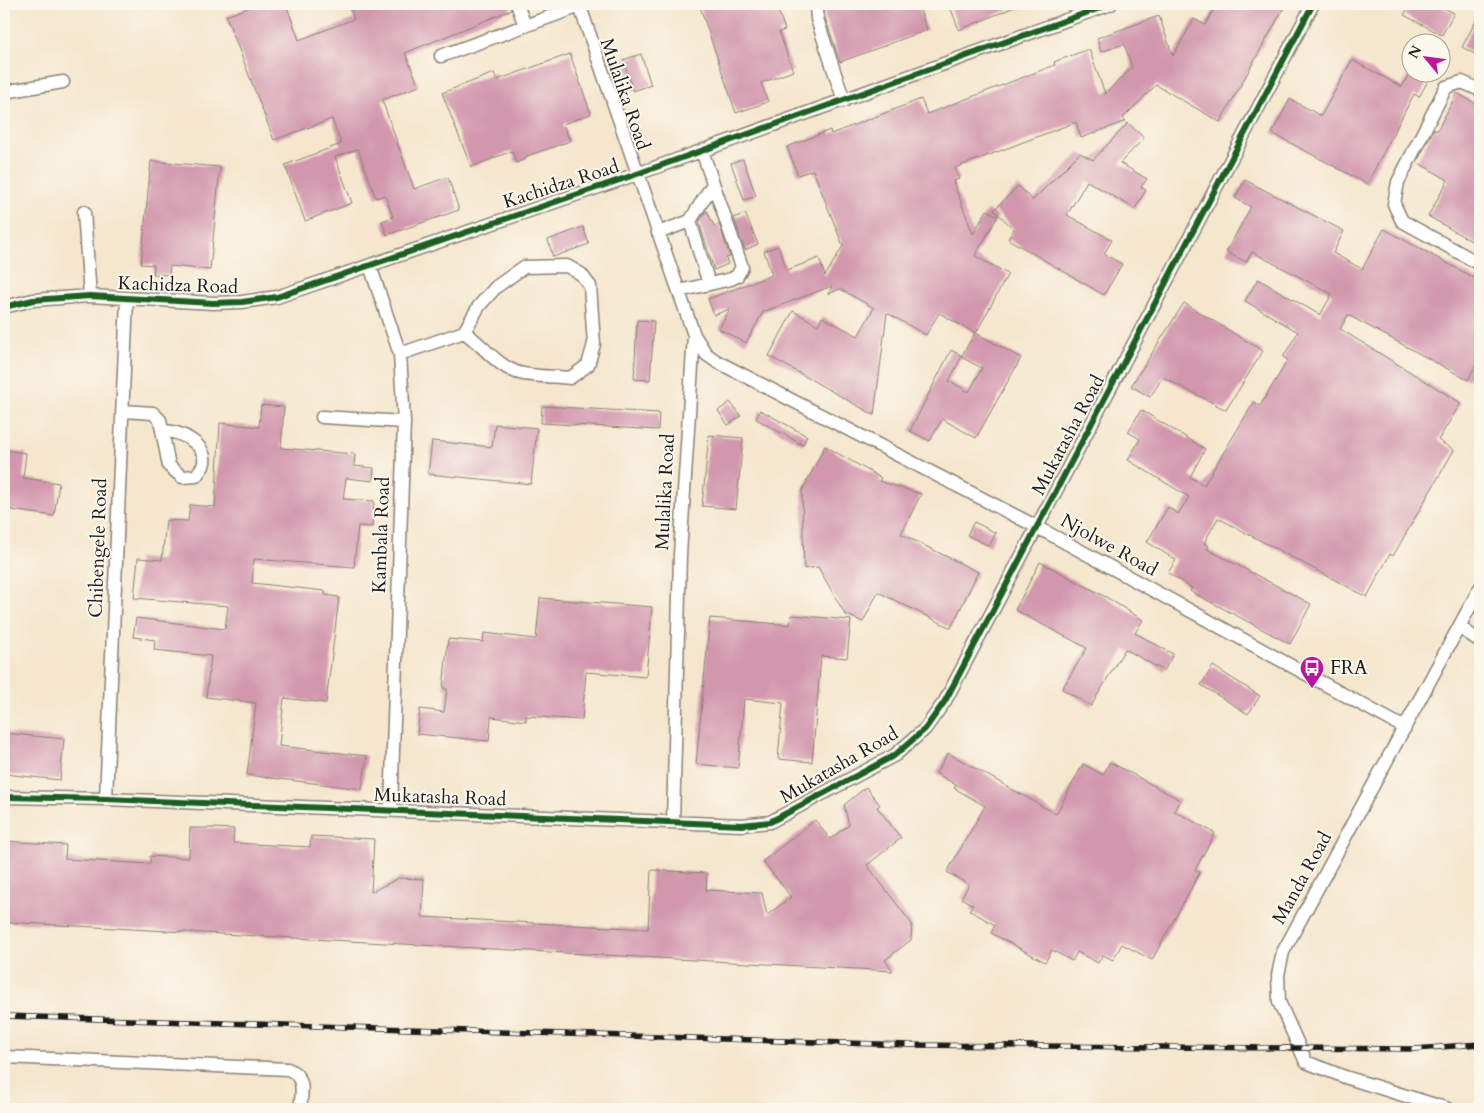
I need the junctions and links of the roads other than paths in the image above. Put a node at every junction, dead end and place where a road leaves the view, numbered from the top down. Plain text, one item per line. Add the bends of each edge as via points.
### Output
1 (517, 4) edge
2 (816, 4) edge
3 (1111, 4) edge
4 (1312, 4) edge
5 (579, 5) edge
6 (525, 26) junction
7 (441, 56) dead end
8 (63, 82) dead end
9 (1480, 90) edge
10 (4, 92) edge
11 (844, 101) junction
12 (702, 151) junction
13 (637, 174) junction
14 (714, 184) junction
15 (84, 212) dead end
16 (690, 221) junction
17 (658, 233) junction
18 (1480, 264) edge
19 (370, 266) junction
20 (709, 284) junction
21 (679, 291) junction
22 (90, 296) junction
23 (128, 299) junction
24 (4, 307) edge
25 (464, 332) junction
26 (694, 335) junction
27 (400, 354) junction
28 (123, 411) junction
29 (322, 417) dead end
30 (404, 422) junction
31 (163, 431) dead end
32 (1037, 527) junction
33 (1480, 588) edge
34 (1459, 627) junction
35 (1480, 641) edge
36 (1405, 728) junction
37 (4, 797) edge
38 (106, 799) junction
39 (391, 810) junction
40 (673, 822) junction
41 (4, 1057) edge
42 (300, 1109) edge
43 (1448, 1109) edge

1 - 6 street
2 - 11 street via 817,19
3 - 11 street, Kachidza Road
4 - 32 street, Mukatasha Road
5 - 6 street
5 - 13 street, Mulalika Road
6 - 7 street
8 - 10 street
9 - 18 street via 1462,82 1446,86 1398,182 1394,204 1402,221
11 - 12 street, Kachidza Road
12 - 13 street, Kachidza Road
12 - 14 street
13 - 17 street, Mulalika Road
13 - 19 street, Kachidza Road
14 - 16 street
14 - 20 street via 742,267 737,276
15 - 22 street
16 - 17 street
16 - 20 street
17 - 21 street, Mulalika Road
19 - 23 street, Kachidza Road via 277,297 242,302
19 - 27 street, Kambala Road
20 - 21 street
21 - 26 street, Mulalika Road
22 - 23 street, Kachidza Road
22 - 24 street, Kachidza Road via 33,300
23 - 28 street, Chibengele Road
25 - 25 street via 479,306 496,287 524,267 566,266 581,274 590,286 594,344 588,365 570,378 516,372 493,358
25 - 27 street
26 - 32 street, Njolwe Road via 706,354 716,362
26 - 40 street, Mulalika Road via 680,555
27 - 30 street, Kambala Road
28 - 31 street via 153,413 160,420
28 - 38 street, Chibengele Road
29 - 30 street
30 - 39 street, Kambala Road
32 - 36 street, Njolwe Road
32 - 40 street, Mukatasha Road via 945,701 925,729 909,744 895,755 770,822 742,825
33 - 34 street, Manda Road
34 - 35 street
34 - 36 street, Manda Road
36 - 43 street, Manda Road via 1283,952 1278,975 1279,1002 1306,1062
37 - 38 street, Mukatasha Road
38 - 39 street, Mukatasha Road
39 - 40 street, Mukatasha Road
41 - 42 street via 288,1069 297,1073 301,1080

